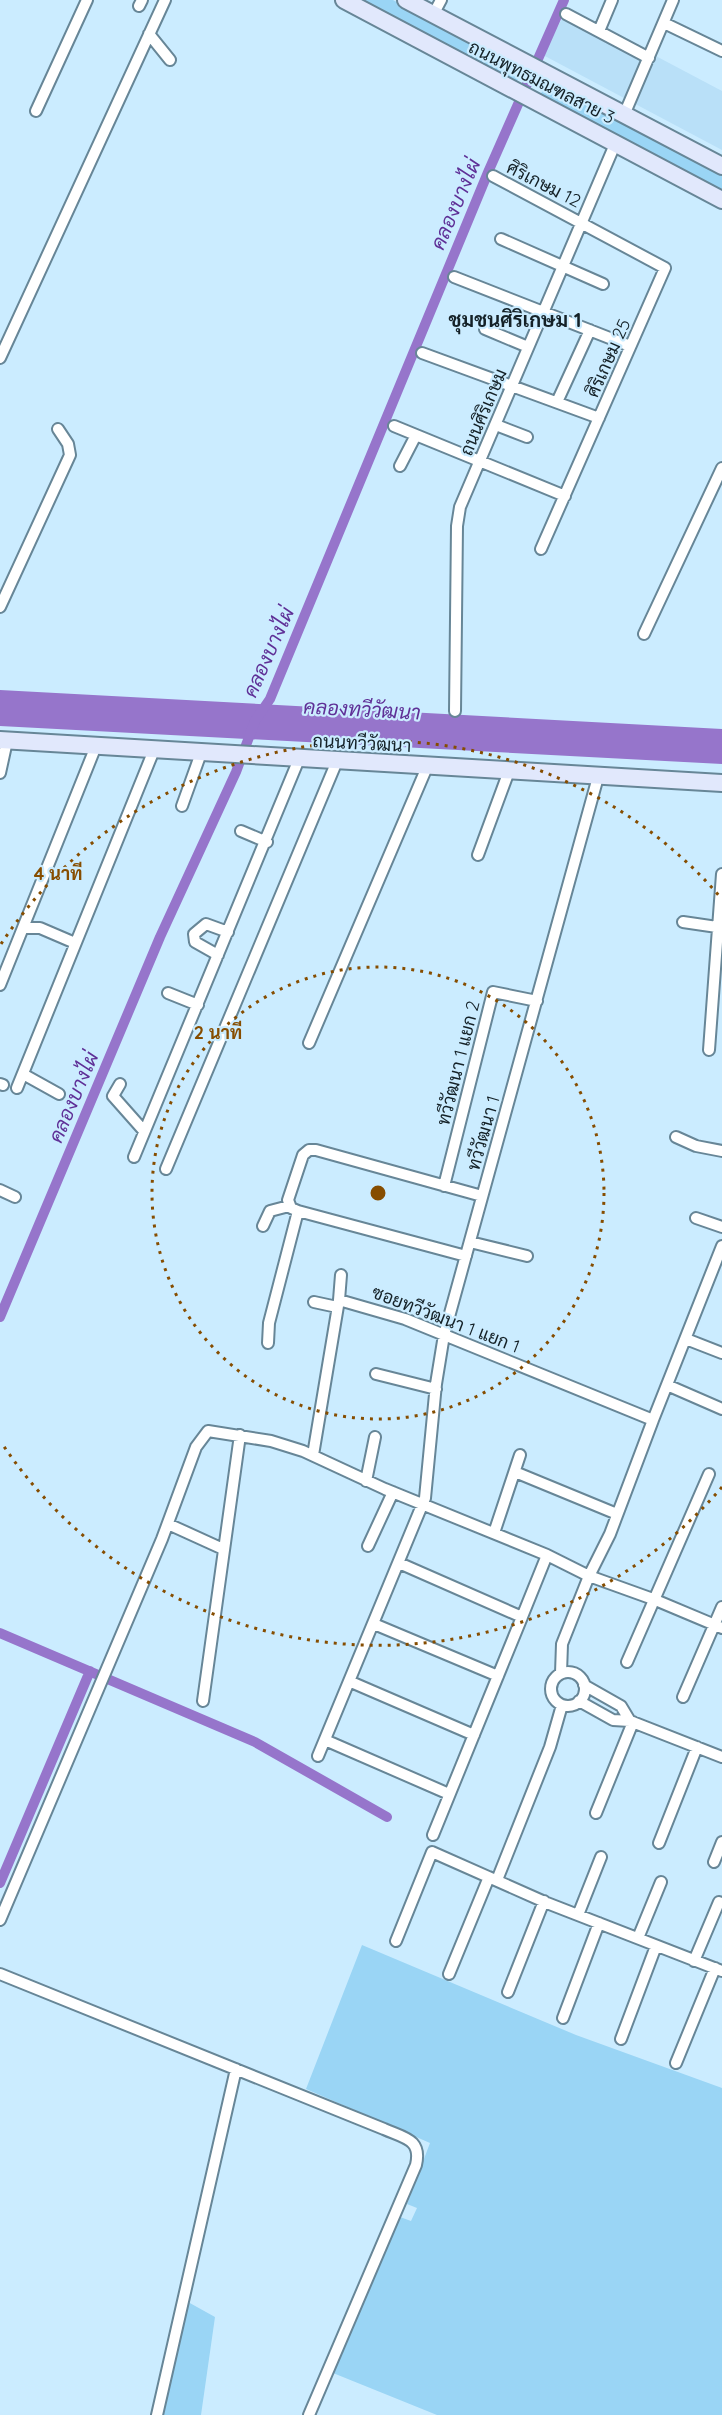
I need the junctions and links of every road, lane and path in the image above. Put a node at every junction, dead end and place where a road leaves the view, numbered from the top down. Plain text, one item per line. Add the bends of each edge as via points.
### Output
1 (87, 0) edge
2 (165, 0) edge
3 (344, 0) edge
4 (406, 0) edge
5 (612, 0) edge
6 (673, 0) edge
7 (437, 7) edge
8 (566, 14) dead end
9 (664, 23) junction
10 (599, 32) junction
11 (149, 34) junction
12 (722, 51) edge
13 (649, 58) junction
14 (170, 60) dead end
15 (36, 111) dead end
16 (624, 115) junction
17 (610, 139) junction
18 (722, 166) edge
19 (492, 176) dead end
20 (722, 200) edge
21 (580, 221) junction
22 (501, 239) dead end
23 (562, 264) junction
24 (454, 277) dead end
25 (603, 284) dead end
26 (543, 311) junction
27 (484, 329) dead end
28 (590, 330) junction
29 (630, 346) junction
30 (528, 347) junction
31 (422, 353) dead end
32 (0, 358) edge
33 (512, 386) junction
34 (557, 402) junction
35 (599, 418) junction
36 (496, 425) junction
37 (394, 426) dead end
38 (58, 429) dead end
39 (416, 435) junction
40 (527, 437) dead end
41 (480, 462) junction
42 (400, 466) dead end
43 (722, 468) edge
44 (565, 496) junction
45 (541, 549) dead end
46 (0, 607) edge
47 (644, 634) dead end
48 (455, 711) dead end
49 (4, 741) edge
50 (96, 746) junction
51 (154, 750) junction
52 (201, 753) junction
53 (299, 759) junction
54 (337, 761) junction
55 (427, 766) junction
56 (509, 771) junction
57 (0, 773) edge
58 (598, 777) junction
59 (722, 783) edge
60 (182, 806) dead end
61 (241, 831) dead end
62 (267, 842) junction
63 (478, 855) dead end
64 (722, 874) edge
65 (683, 922) dead end
66 (717, 927) junction
67 (25, 928) junction
68 (228, 932) junction
69 (75, 943) junction
70 (218, 956) junction
71 (0, 986) edge
72 (168, 993) dead end
73 (537, 1001) junction
74 (198, 1005) junction
75 (309, 1043) dead end
76 (709, 1050) dead end
77 (23, 1074) junction
78 (120, 1084) dead end
79 (17, 1088) dead end
80 (59, 1094) dead end
81 (144, 1131) junction
82 (676, 1137) dead end
83 (722, 1151) edge
84 (134, 1157) dead end
85 (166, 1169) dead end
86 (444, 1186) junction
87 (0, 1190) edge
88 (482, 1196) junction
89 (15, 1197) dead end
90 (293, 1208) junction
91 (696, 1218) dead end
92 (263, 1226) dead end
93 (722, 1227) edge
94 (470, 1242) junction
95 (722, 1246) edge
96 (466, 1256) junction
97 (527, 1256) dead end
98 (341, 1275) dead end
99 (314, 1302) dead end
100 (338, 1303) junction
101 (444, 1335) junction
102 (686, 1339) junction
103 (268, 1342) dead end
104 (722, 1353) edge
105 (376, 1374) dead end
106 (667, 1385) junction
107 (436, 1389) junction
108 (722, 1409) edge
109 (653, 1420) junction
110 (240, 1435) junction
111 (375, 1437) dead end
112 (313, 1455) junction
113 (519, 1455) dead end
114 (515, 1472) junction
115 (709, 1474) dead end
116 (366, 1481) junction
117 (393, 1492) junction
118 (421, 1503) junction
119 (617, 1514) junction
120 (168, 1524) junction
121 (494, 1533) junction
122 (368, 1546) dead end
123 (223, 1549) junction
124 (547, 1555) junction
125 (399, 1563) junction
126 (588, 1576) junction
127 (653, 1599) junction
128 (722, 1607) edge
129 (522, 1617) junction
130 (374, 1624) junction
131 (718, 1626) edge
132 (627, 1662) dead end
133 (561, 1673) junction
134 (498, 1676) junction
135 (351, 1682) junction
136 (585, 1685) junction
137 (683, 1697) dead end
138 (203, 1701) dead end
139 (579, 1701) junction
140 (562, 1705) junction
141 (631, 1722) junction
142 (474, 1735) junction
143 (325, 1740) junction
144 (697, 1747) junction
145 (318, 1755) dead end
146 (722, 1757) edge
147 (449, 1794) junction
148 (596, 1813) dead end
149 (433, 1835) dead end
150 (722, 1842) edge
151 (659, 1843) dead end
152 (601, 1857) dead end
153 (714, 1862) dead end
154 (493, 1878) junction
155 (661, 1882) dead end
156 (544, 1901) junction
157 (718, 1902) dead end
158 (578, 1915) junction
159 (0, 1920) edge
160 (599, 1923) junction
161 (638, 1938) junction
162 (396, 1941) dead end
163 (656, 1946) junction
164 (694, 1960) junction
165 (718, 1970) edge
166 (0, 1974) edge
167 (449, 1974) dead end
168 (508, 1992) dead end
169 (563, 2018) dead end
170 (621, 2039) dead end
171 (676, 2063) dead end
172 (236, 2069) junction
173 (157, 2415) edge
174 (309, 2415) edge

1 - 15 street
2 - 11 street
3 - 17 main road, ถนนพุทธมณฑลสาย 3
4 - 7 main road, ถนนพุทธมณฑลสาย 3
5 - 10 street
6 - 9 street
7 - 16 main road, ถนนพุทธมณฑลสาย 3 via 498,50
8 - 10 street
9 - 12 street
9 - 13 street
10 - 13 street
11 - 14 street
11 - 32 street
13 - 16 street
16 - 18 main road, ถนนพุทธมณฑลสาย 3
17 - 20 main road, ถนนพุทธมณฑลสาย 3
17 - 21 street, ถนนศิริเกษม
19 - 21 street, ศิริเกษม 12
21 - 23 street, ถนนศิริเกษม
21 - 29 street, ศิริเกษม 25 via 664,268
22 - 23 street
23 - 25 street
23 - 26 street, ถนนศิริเกษม
24 - 26 street
26 - 28 street
26 - 30 street, ถนนศิริเกษม
27 - 30 street
28 - 29 street
28 - 34 street
29 - 35 street, ศิริเกษม 25
30 - 33 street, ถนนศิริเกษม
31 - 33 street
33 - 34 street
33 - 36 street, ถนนศิริเกษม
34 - 35 street
35 - 44 street, ศิริเกษม 25
36 - 40 street
36 - 41 street, ถนนศิริเกษม
37 - 39 street
38 - 46 street via 70,455
39 - 41 street
39 - 42 street
41 - 44 street
41 - 48 street, ถนนศิริเกษม via 458,517
43 - 47 street
44 - 45 street, ศิริเกษม 25
49 - 50 main road, ถนนทวีวัฒนา
49 - 57 street
50 - 51 main road, ถนนทวีวัฒนา
50 - 67 street
51 - 52 main road, ถนนทวีวัฒนา
51 - 69 street
52 - 53 main road, ถนนทวีวัฒนา
52 - 60 street
53 - 54 main road, ถนนทวีวัฒนา
53 - 62 street
54 - 55 main road, ถนนทวีวัฒนา
54 - 85 street
55 - 56 main road, ถนนทวีวัฒนา
55 - 75 street
56 - 58 main road, ถนนทวีวัฒนา
56 - 63 street
58 - 59 main road, ถนนทวีวัฒนา
58 - 73 street, ทวีวัฒนา 1
61 - 62 street
62 - 68 street
64 - 66 street
65 - 66 street
66 - 76 street
67 - 69 street via 40,928
67 - 71 street
68 - 70 street
68 - 70 street via 206,924 194,934 195,942
69 - 77 street
70 - 74 street
72 - 74 street
73 - 86 street, ทวีวัฒนา 1 แยก 2 via 493,992
73 - 88 street, ทวีวัฒนา 1
74 - 81 street
77 - 79 street
77 - 80 street
78 - 81 street via 113,1096
81 - 84 street
82 - 83 street
86 - 88 street
86 - 90 street via 309,1150 299,1165 288,1200
87 - 89 street
88 - 94 street, ทวีวัฒนา 1
90 - 92 street via 270,1211
90 - 96 street
90 - 103 street
91 - 93 street
94 - 96 street, ทวีวัฒนา 1
94 - 97 street
95 - 102 street
96 - 101 street, ทวีวัฒนา 1
98 - 100 street
99 - 100 street, ซอยทวีวัฒนา 1 แยก 1
100 - 101 street, ซอยทวีวัฒนา 1 แยก 1 via 377,1309
100 - 112 street
101 - 107 street, ทวีวัฒนา 1
101 - 109 street, ซอยทวีวัฒนา 1 แยก 1
102 - 104 street
102 - 106 street
105 - 107 street
106 - 108 street
106 - 109 street
107 - 118 street, ทวีวัฒนา 1 via 428,1478
109 - 119 street
110 - 112 street
110 - 120 street via 208,1431 201,1438
110 - 123 street
111 - 116 street
112 - 116 street
113 - 114 street
114 - 119 street
114 - 121 street
115 - 127 street
116 - 117 street
117 - 118 street
117 - 122 street
118 - 121 street
118 - 125 street, ทวีวัฒนา 1 via 418,1520
119 - 126 street
120 - 123 street
120 - 159 street
121 - 124 street
123 - 138 street
124 - 126 street
124 - 129 street
125 - 129 street
125 - 130 street, ทวีวัฒนา 1
126 - 127 street
126 - 133 street via 562,1644
127 - 131 street
127 - 132 street
128 - 131 street
129 - 134 street
130 - 134 street
130 - 135 street, ทวีวัฒนา 1
131 - 137 street
133 - 136 street via 574,1672
133 - 140 street via 550,1689 554,1700
134 - 142 street
135 - 142 street
135 - 143 street, ทวีวัฒนา 1
136 - 139 street
136 - 141 street via 621,1706
139 - 140 street
139 - 141 street via 613,1720
140 - 154 street via 550,1747
141 - 144 street
141 - 148 street
142 - 147 street
143 - 145 street, ทวีวัฒนา 1
143 - 147 street
144 - 146 street
144 - 151 street
147 - 149 street
150 - 153 street
152 - 158 street
154 - 156 street
154 - 162 street via 432,1852
154 - 167 street
155 - 161 street
156 - 158 street
156 - 168 street
157 - 164 street
158 - 160 street
160 - 161 street
160 - 169 street
161 - 163 street
163 - 164 street
163 - 170 street
164 - 165 street
165 - 171 street
166 - 172 street
172 - 173 street
172 - 174 street via 406,2139 416,2145 419,2153

